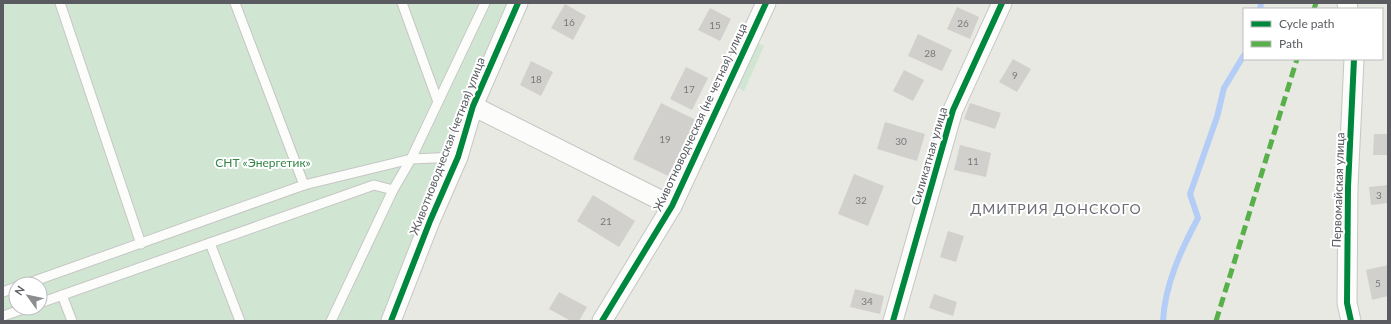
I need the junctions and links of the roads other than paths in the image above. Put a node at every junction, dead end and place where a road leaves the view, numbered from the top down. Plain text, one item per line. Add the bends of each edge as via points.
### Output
1 (60, 3) edge
2 (235, 3) edge
3 (402, 3) edge
4 (485, 3) edge
5 (518, 3) edge
6 (766, 3) edge
7 (1002, 3) edge
8 (1354, 60) edge
9 (438, 102) junction
10 (473, 106) junction
11 (458, 157) junction
12 (411, 159) junction
13 (304, 185) junction
14 (392, 190) junction
15 (672, 206) junction
16 (210, 243) junction
17 (141, 244) junction
18 (48, 276) edge
19 (62, 295) junction
20 (48, 300) edge
21 (72, 321) edge
22 (240, 321) edge
23 (331, 321) edge
24 (391, 321) edge
25 (602, 321) edge
26 (893, 321) edge
27 (1351, 321) edge

1 - 17 lane
2 - 13 lane
3 - 9 lane
4 - 9 lane
5 - 10 street, Животноводческая (четная) улица
6 - 15 street, Животноводческая (не четная) улица
7 - 26 street, Силикатная улица via 953,110
8 - 27 street, Первомайская улица via 1347,303
9 - 12 lane
10 - 11 street, Животноводческая (четная) улица
10 - 15 street
11 - 12 lane
11 - 24 street, Животноводческая (четная) улица
12 - 13 lane
12 - 14 lane
13 - 17 lane
14 - 16 lane via 374,185
14 - 23 lane
15 - 25 street, Животноводческая (не четная) улица
16 - 19 lane
16 - 22 lane
17 - 18 lane
19 - 20 lane
19 - 21 lane

